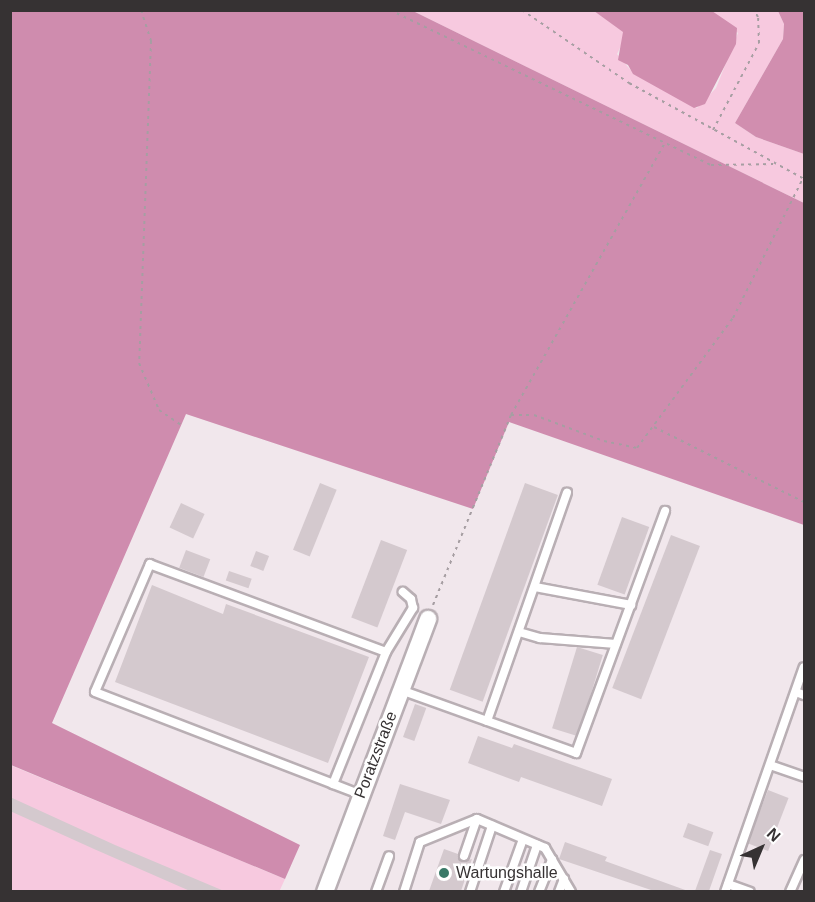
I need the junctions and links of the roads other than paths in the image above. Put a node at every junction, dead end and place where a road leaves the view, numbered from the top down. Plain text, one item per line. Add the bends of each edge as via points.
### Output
1 (567, 493) dead end
2 (665, 512) dead end
3 (535, 586) junction
4 (403, 592) dead end
5 (631, 605) junction
6 (428, 619) road end
7 (519, 632) junction
8 (616, 644) junction
9 (386, 652) junction
10 (804, 667) edge
11 (401, 690) junction
12 (800, 694) edge
13 (487, 721) junction
14 (770, 765) junction
15 (804, 777) edge
16 (333, 784) junction
17 (362, 795) junction
18 (477, 819) junction
19 (492, 826) junction
20 (523, 839) junction
21 (537, 845) junction
22 (389, 856) dead end
23 (464, 856) dead end
24 (552, 859) junction
25 (804, 860) edge
26 (564, 879) junction
27 (726, 888) edge
28 (325, 891) edge
29 (376, 891) edge
30 (404, 891) edge
31 (470, 891) edge
32 (504, 891) edge
33 (521, 891) edge
34 (539, 891) edge
35 (559, 891) edge
36 (571, 891) edge
37 (750, 891) edge
38 (790, 891) edge

1 - 3 lane
2 - 5 lane
3 - 5 lane
3 - 7 lane
4 - 9 lane via 411,599 413,608
5 - 8 lane
6 - 11 street, Poratzstraße
7 - 8 lane via 540,638
7 - 13 lane
8 - 13 lane via 576,753
9 - 16 lane
9 - 16 lane via 150,564 95,692
10 - 12 lane
11 - 13 lane
11 - 17 street, Poratzstraße
12 - 14 lane
14 - 15 lane
14 - 27 lane
16 - 17 lane
17 - 28 street, Poratzstraße
18 - 19 lane
18 - 23 lane
18 - 30 lane via 420,842
19 - 20 lane
19 - 31 lane
20 - 21 lane
20 - 32 lane
21 - 24 lane
21 - 33 lane
22 - 29 lane
24 - 26 lane
24 - 34 lane
25 - 38 lane
26 - 35 lane
26 - 36 lane
27 - 37 lane

